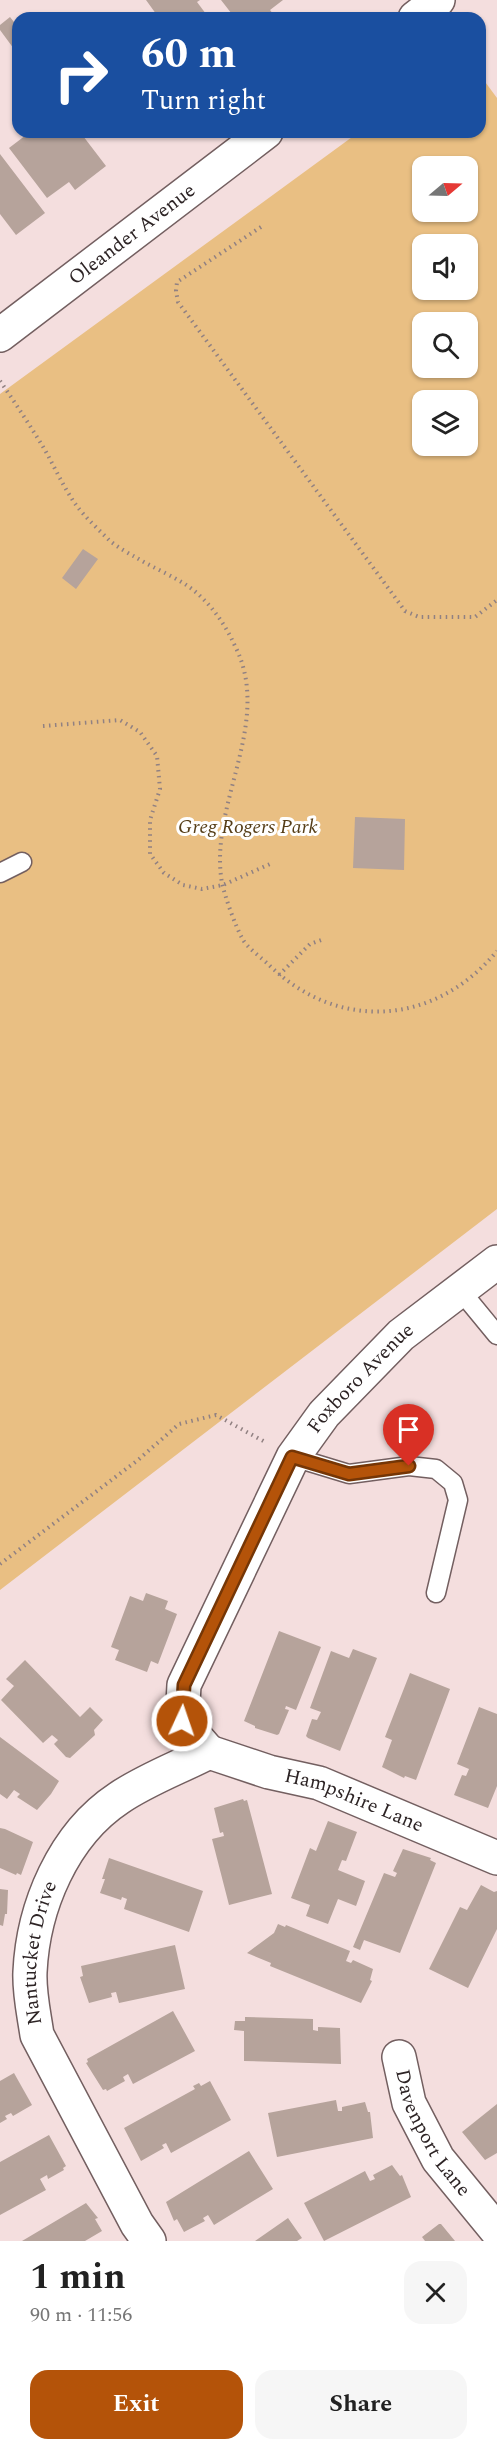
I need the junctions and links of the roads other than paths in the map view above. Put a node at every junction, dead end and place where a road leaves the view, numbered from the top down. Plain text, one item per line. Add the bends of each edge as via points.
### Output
1 (438, 0) edge
2 (423, 12) edge
3 (258, 138) edge
4 (0, 335) edge
5 (22, 862) dead end
6 (0, 873) edge
7 (497, 1262) edge
8 (460, 1290) junction
9 (497, 1335) edge
10 (292, 1457) junction
11 (436, 1593) dead end
12 (208, 1752) junction
13 (497, 1858) edge
14 (399, 2057) dead end
15 (497, 2231) edge
16 (150, 2241) edge

1 - 2 street
3 - 4 street, Oleander Avenue
5 - 6 lane
7 - 8 street, Foxboro Avenue
8 - 9 lane
8 - 10 street, Foxboro Avenue via 401,1335 324,1414
10 - 11 lane via 349,1474 409,1466 436,1469 453,1483 458,1500
10 - 12 street, Foxboro Avenue via 184,1685 182,1721
12 - 13 street, Hampshire Lane via 319,1783
12 - 16 street, Nantucket Drive via 119,1798 97,1816 49,1886 33,1943 30,1974 37,2035 137,2224
14 - 15 street, Davenport Lane via 409,2103 438,2159

